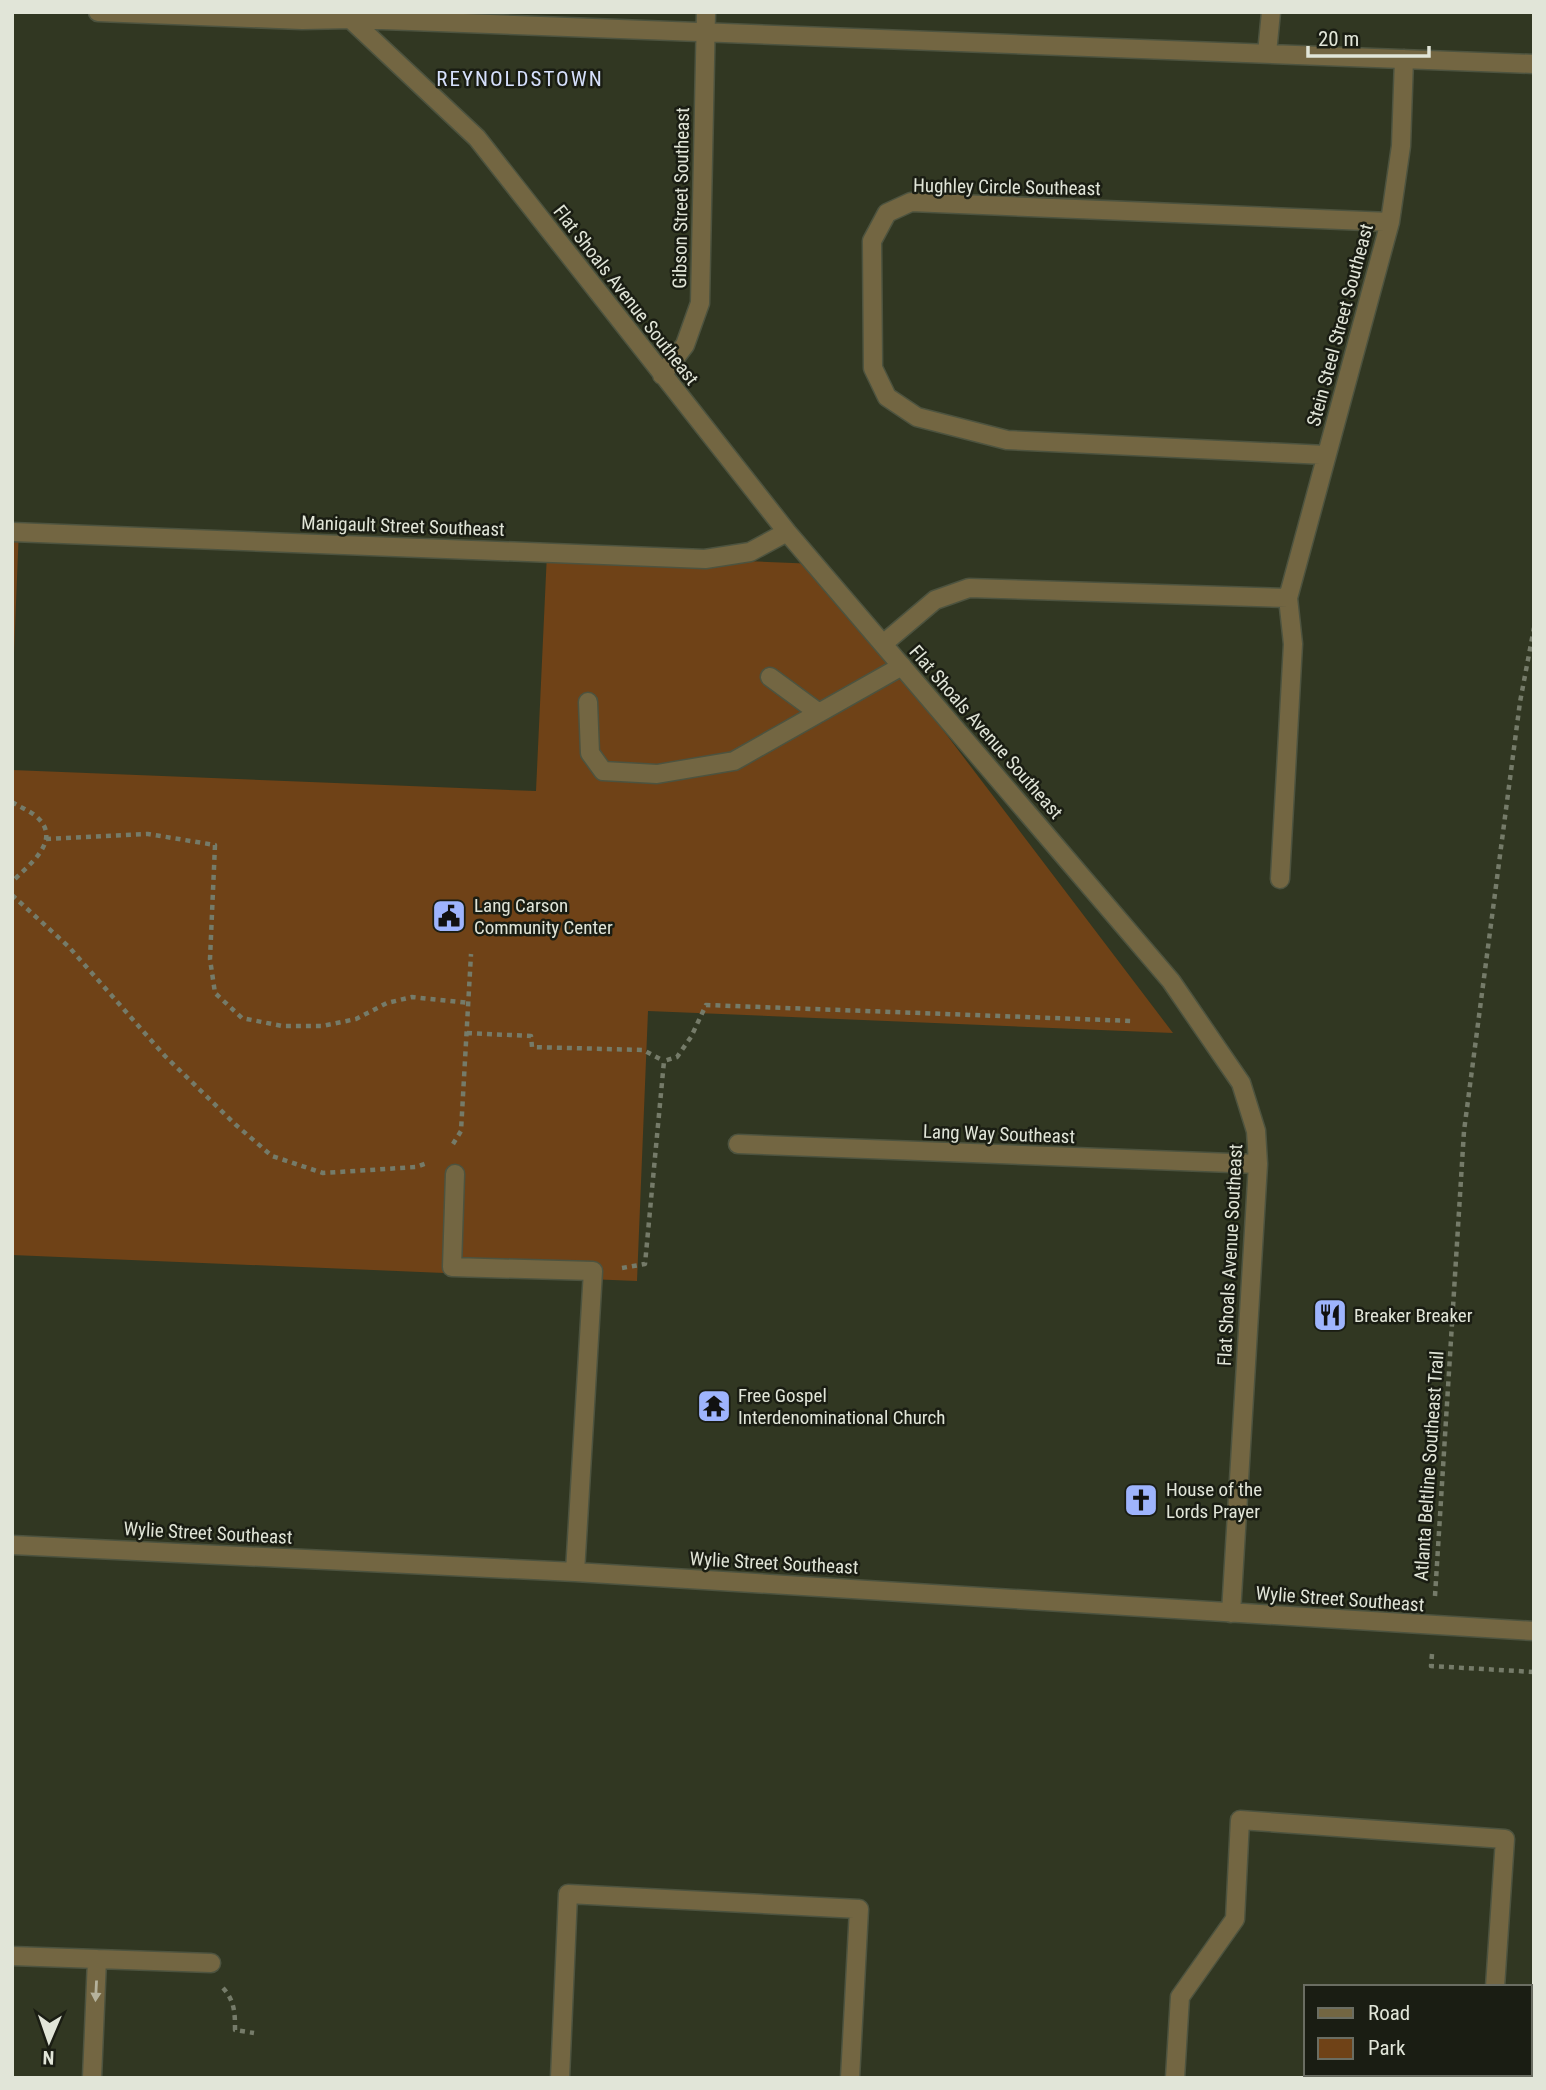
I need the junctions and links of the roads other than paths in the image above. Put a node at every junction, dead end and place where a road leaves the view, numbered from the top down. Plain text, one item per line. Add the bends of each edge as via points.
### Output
1 (98, 12) edge
2 (706, 12) edge
3 (1271, 12) edge
4 (347, 16) edge
5 (706, 32) junction
6 (1267, 53) junction
7 (1404, 59) junction
8 (1534, 64) edge
9 (1390, 222) junction
10 (662, 375) junction
11 (1326, 455) junction
12 (12, 532) edge
13 (788, 532) junction
14 (1288, 598) junction
15 (883, 644) junction
16 (902, 666) junction
17 (770, 677) dead end
18 (588, 702) dead end
19 (820, 713) junction
20 (1280, 879) dead end
21 (738, 1144) dead end
22 (1258, 1164) junction
23 (455, 1174) dead end
24 (12, 1545) edge
25 (575, 1572) junction
26 (1231, 1613) junction
27 (1534, 1631) edge
28 (12, 1956) edge
29 (97, 1959) junction
30 (211, 1963) road end
31 (1495, 1985) edge
32 (92, 2078) edge
33 (560, 2078) edge
34 (850, 2078) edge
35 (1175, 2078) edge

1 - 4 street via 302,20
2 - 5 street, Gibson Street Southeast
3 - 6 street
4 - 5 street
4 - 10 street, Flat Shoals Avenue Southeast via 477,138
5 - 6 street
5 - 10 street, Gibson Street Southeast via 700,303 685,345
6 - 7 street
7 - 8 street
7 - 9 street, Stein Steel Street Southeast via 1401,146
9 - 11 street, Stein Steel Street Southeast
9 - 11 street, Hughley Circle Southeast via 911,202 887,213 872,241 873,368 887,397 916,417 1007,439
10 - 13 street, Flat Shoals Avenue Southeast
11 - 14 street, Stein Steel Street Southeast
12 - 13 street, Manigault Street Southeast via 705,559 750,552
13 - 15 street, Flat Shoals Avenue Southeast
14 - 15 street via 969,588 936,600
14 - 20 street, Stein Steel Street Southeast via 1293,644
15 - 16 street, Flat Shoals Avenue Southeast
16 - 19 street
16 - 22 street, Flat Shoals Avenue Southeast via 1171,981 1241,1083 1256,1131
17 - 19 street
18 - 19 street via 590,753 603,771 657,774 734,761
21 - 22 street, Lang Way Southeast
22 - 26 street, Flat Shoals Avenue Southeast
23 - 25 street via 452,1267 593,1271
24 - 25 street, Wylie Street Southeast
25 - 26 street, Wylie Street Southeast
26 - 27 street, Wylie Street Southeast
28 - 29 street
29 - 30 street
29 -> 32 street
31 - 35 street via 1505,1839 1240,1820 1235,1919 1180,1997
33 - 34 street via 568,1894 859,1909

